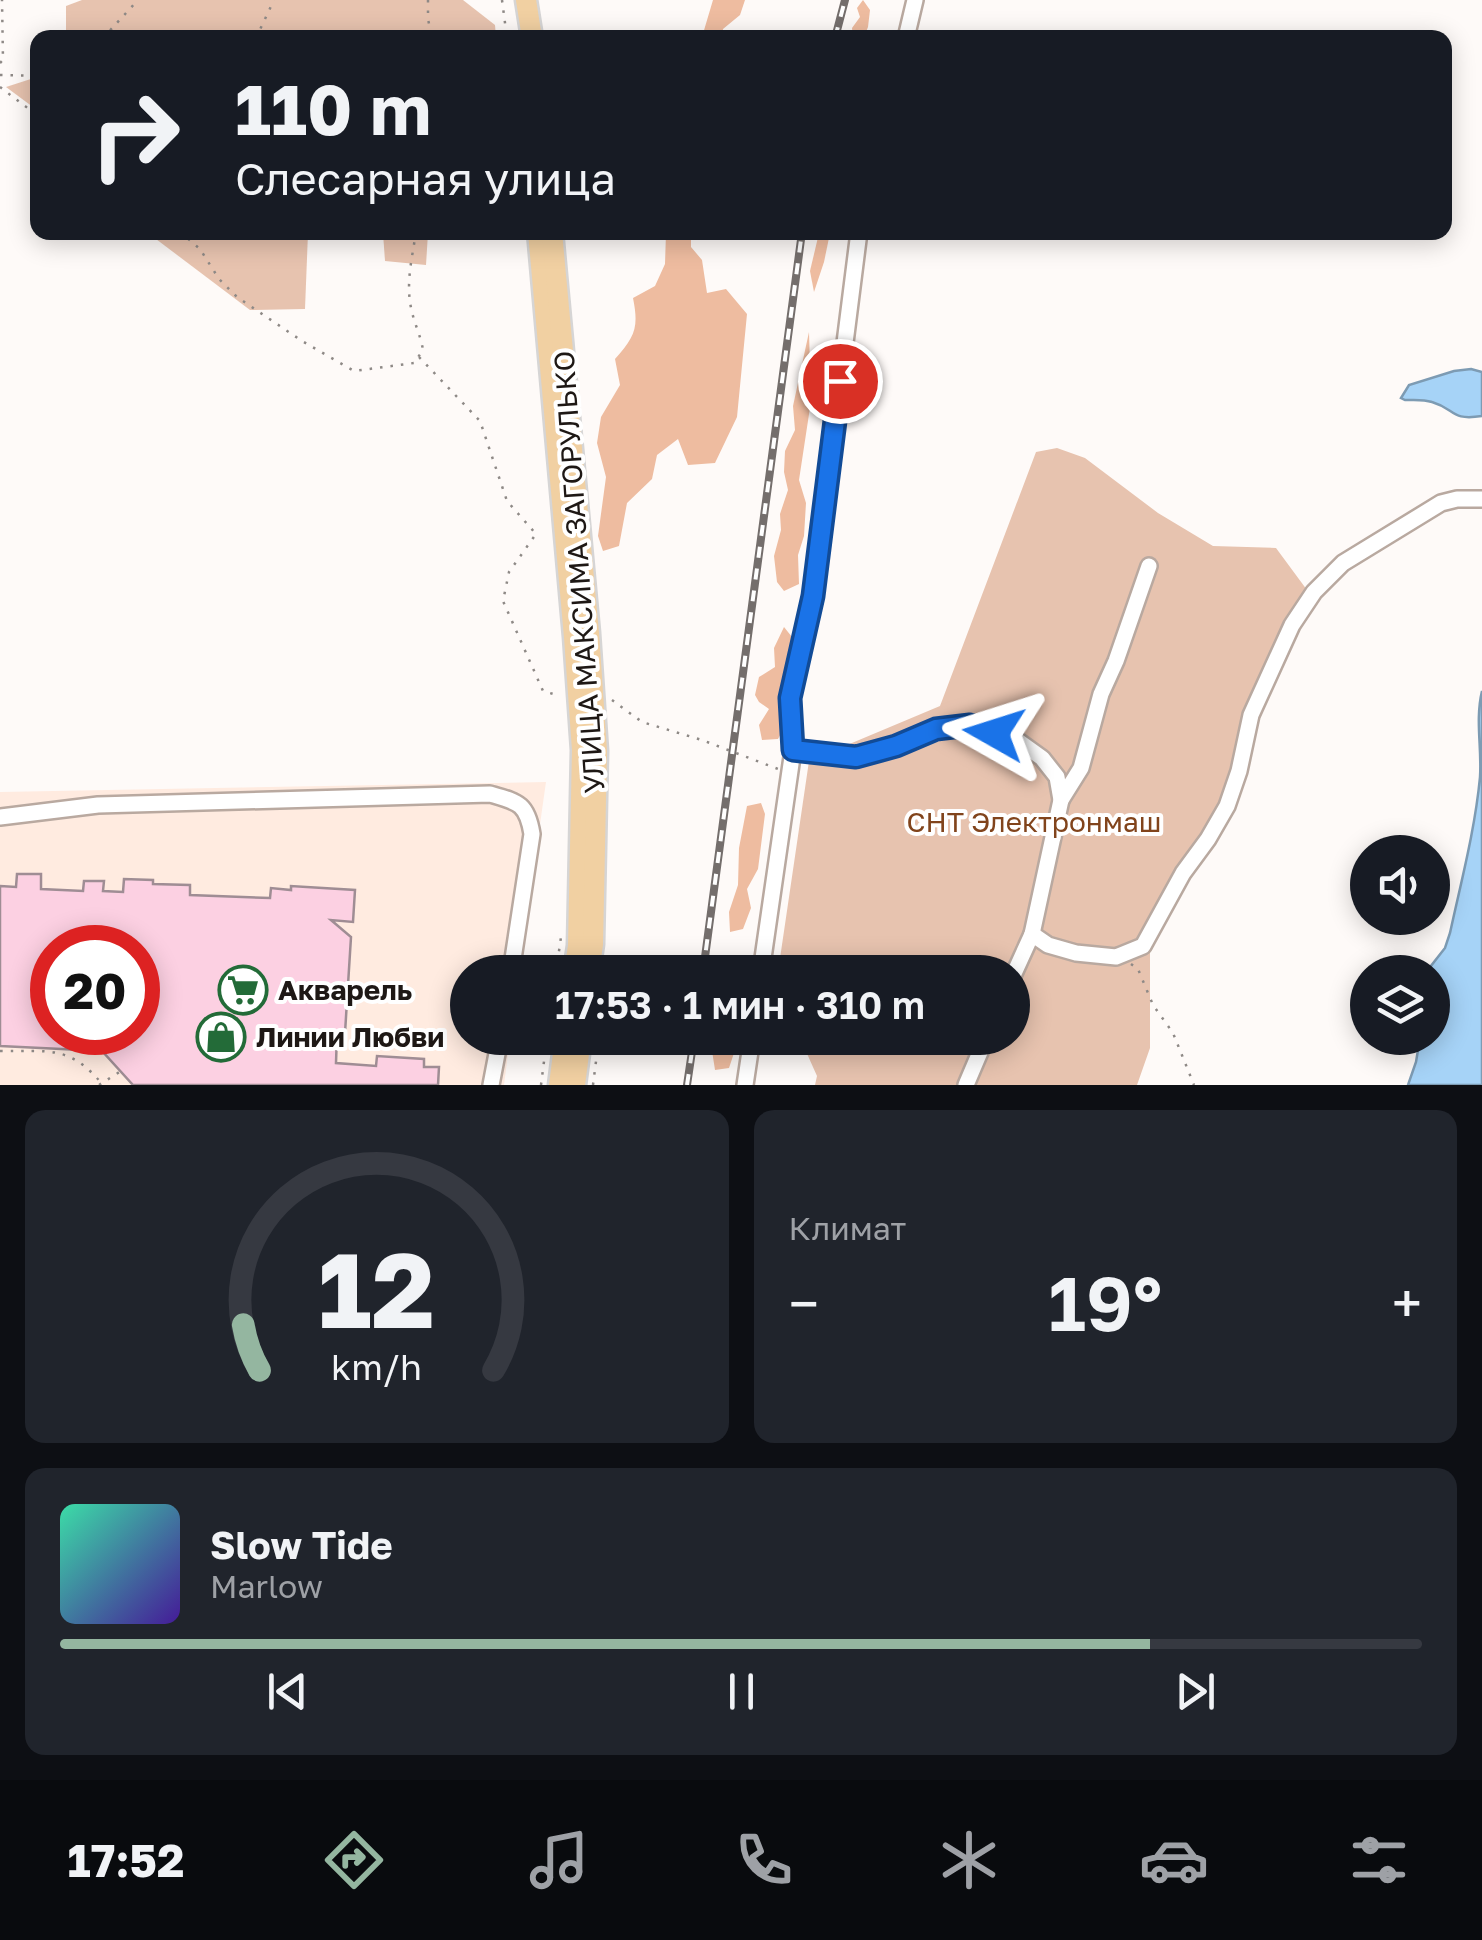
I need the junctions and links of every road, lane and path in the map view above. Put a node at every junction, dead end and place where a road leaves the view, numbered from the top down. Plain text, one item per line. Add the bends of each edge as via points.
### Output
1 (2, 0) edge
2 (138, 0) edge
3 (274, 0) edge
4 (428, 0) edge
5 (502, 0) edge
6 (513, 0) edge
7 (526, 0) edge
8 (915, 0) edge
9 (110, 30) edge
10 (260, 30) edge
11 (430, 30) edge
12 (506, 30) edge
13 (518, 30) edge
14 (531, 30) edge
15 (908, 30) edge
16 (0, 64) edge
17 (0, 75) edge
18 (30, 76) edge
19 (0, 87) edge
20 (30, 110) edge
21 (189, 240) edge
22 (415, 240) edge
23 (539, 240) edge
24 (553, 240) edge
25 (858, 240) edge
26 (419, 357) junction
27 (1482, 499) edge
28 (1149, 566) dead end
29 (608, 697) dead end
30 (566, 698) dead end
31 (793, 750) junction
32 (789, 773) junction
33 (1061, 800) junction
34 (0, 817) edge
35 (1032, 934) junction
36 (514, 955) edge
37 (577, 955) edge
38 (591, 955) edge
39 (762, 955) edge
40 (1022, 955) edge
41 (1116, 957) junction
42 (0, 1051) edge
43 (497, 1055) edge
44 (544, 1055) edge
45 (563, 1055) edge
46 (579, 1055) edge
47 (597, 1055) edge
48 (749, 1055) edge
49 (979, 1055) edge
50 (120, 1071) dead end
51 (101, 1084) edge
52 (491, 1085) edge
53 (540, 1085) edge
54 (559, 1085) edge
55 (575, 1085) edge
56 (593, 1085) edge
57 (745, 1085) edge
58 (966, 1085) edge
59 (1194, 1085) edge

1 - 16 path
2 - 9 path
3 - 10 path
4 - 11 path
5 - 12 path
6 - 13 main road
7 - 14 main road
8 - 15 street
17 - 18 path
19 - 20 path
21 - 26 path via 237,297 354,372 414,364
22 - 26 path via 408,285 422,338
23 - 37 main road, УЛИЦА МАКСИМА ЗАГОРУЛЬКО via 582,750
24 - 38 main road, УЛИЦА МАКСИМА ЗАГОРУЛЬКО via 597,750
25 - 31 street via 813,596 790,698
26 - 30 path via 480,421 507,501 536,534 508,572 502,601 543,691
27 - 41 street via 1441,503 1343,562 1314,592 1251,715 1227,806 1143,946
28 - 33 street via 1081,768
29 - 32 path via 642,722
31 - 32 street
31 - 33 street via 856,757 936,729 970,725 1017,740 1042,758 1057,777
32 - 39 street
33 - 35 street
34 - 36 street via 98,805 490,794 514,801 528,815 532,834
35 - 40 street
35 - 41 street via 1048,946
41 - 59 path via 1138,968
42 - 51 path via 74,1057
43 - 52 street
44 - 53 path
45 - 54 main road
46 - 55 main road
47 - 56 path
48 - 57 street
49 - 58 street
50 - 51 path

